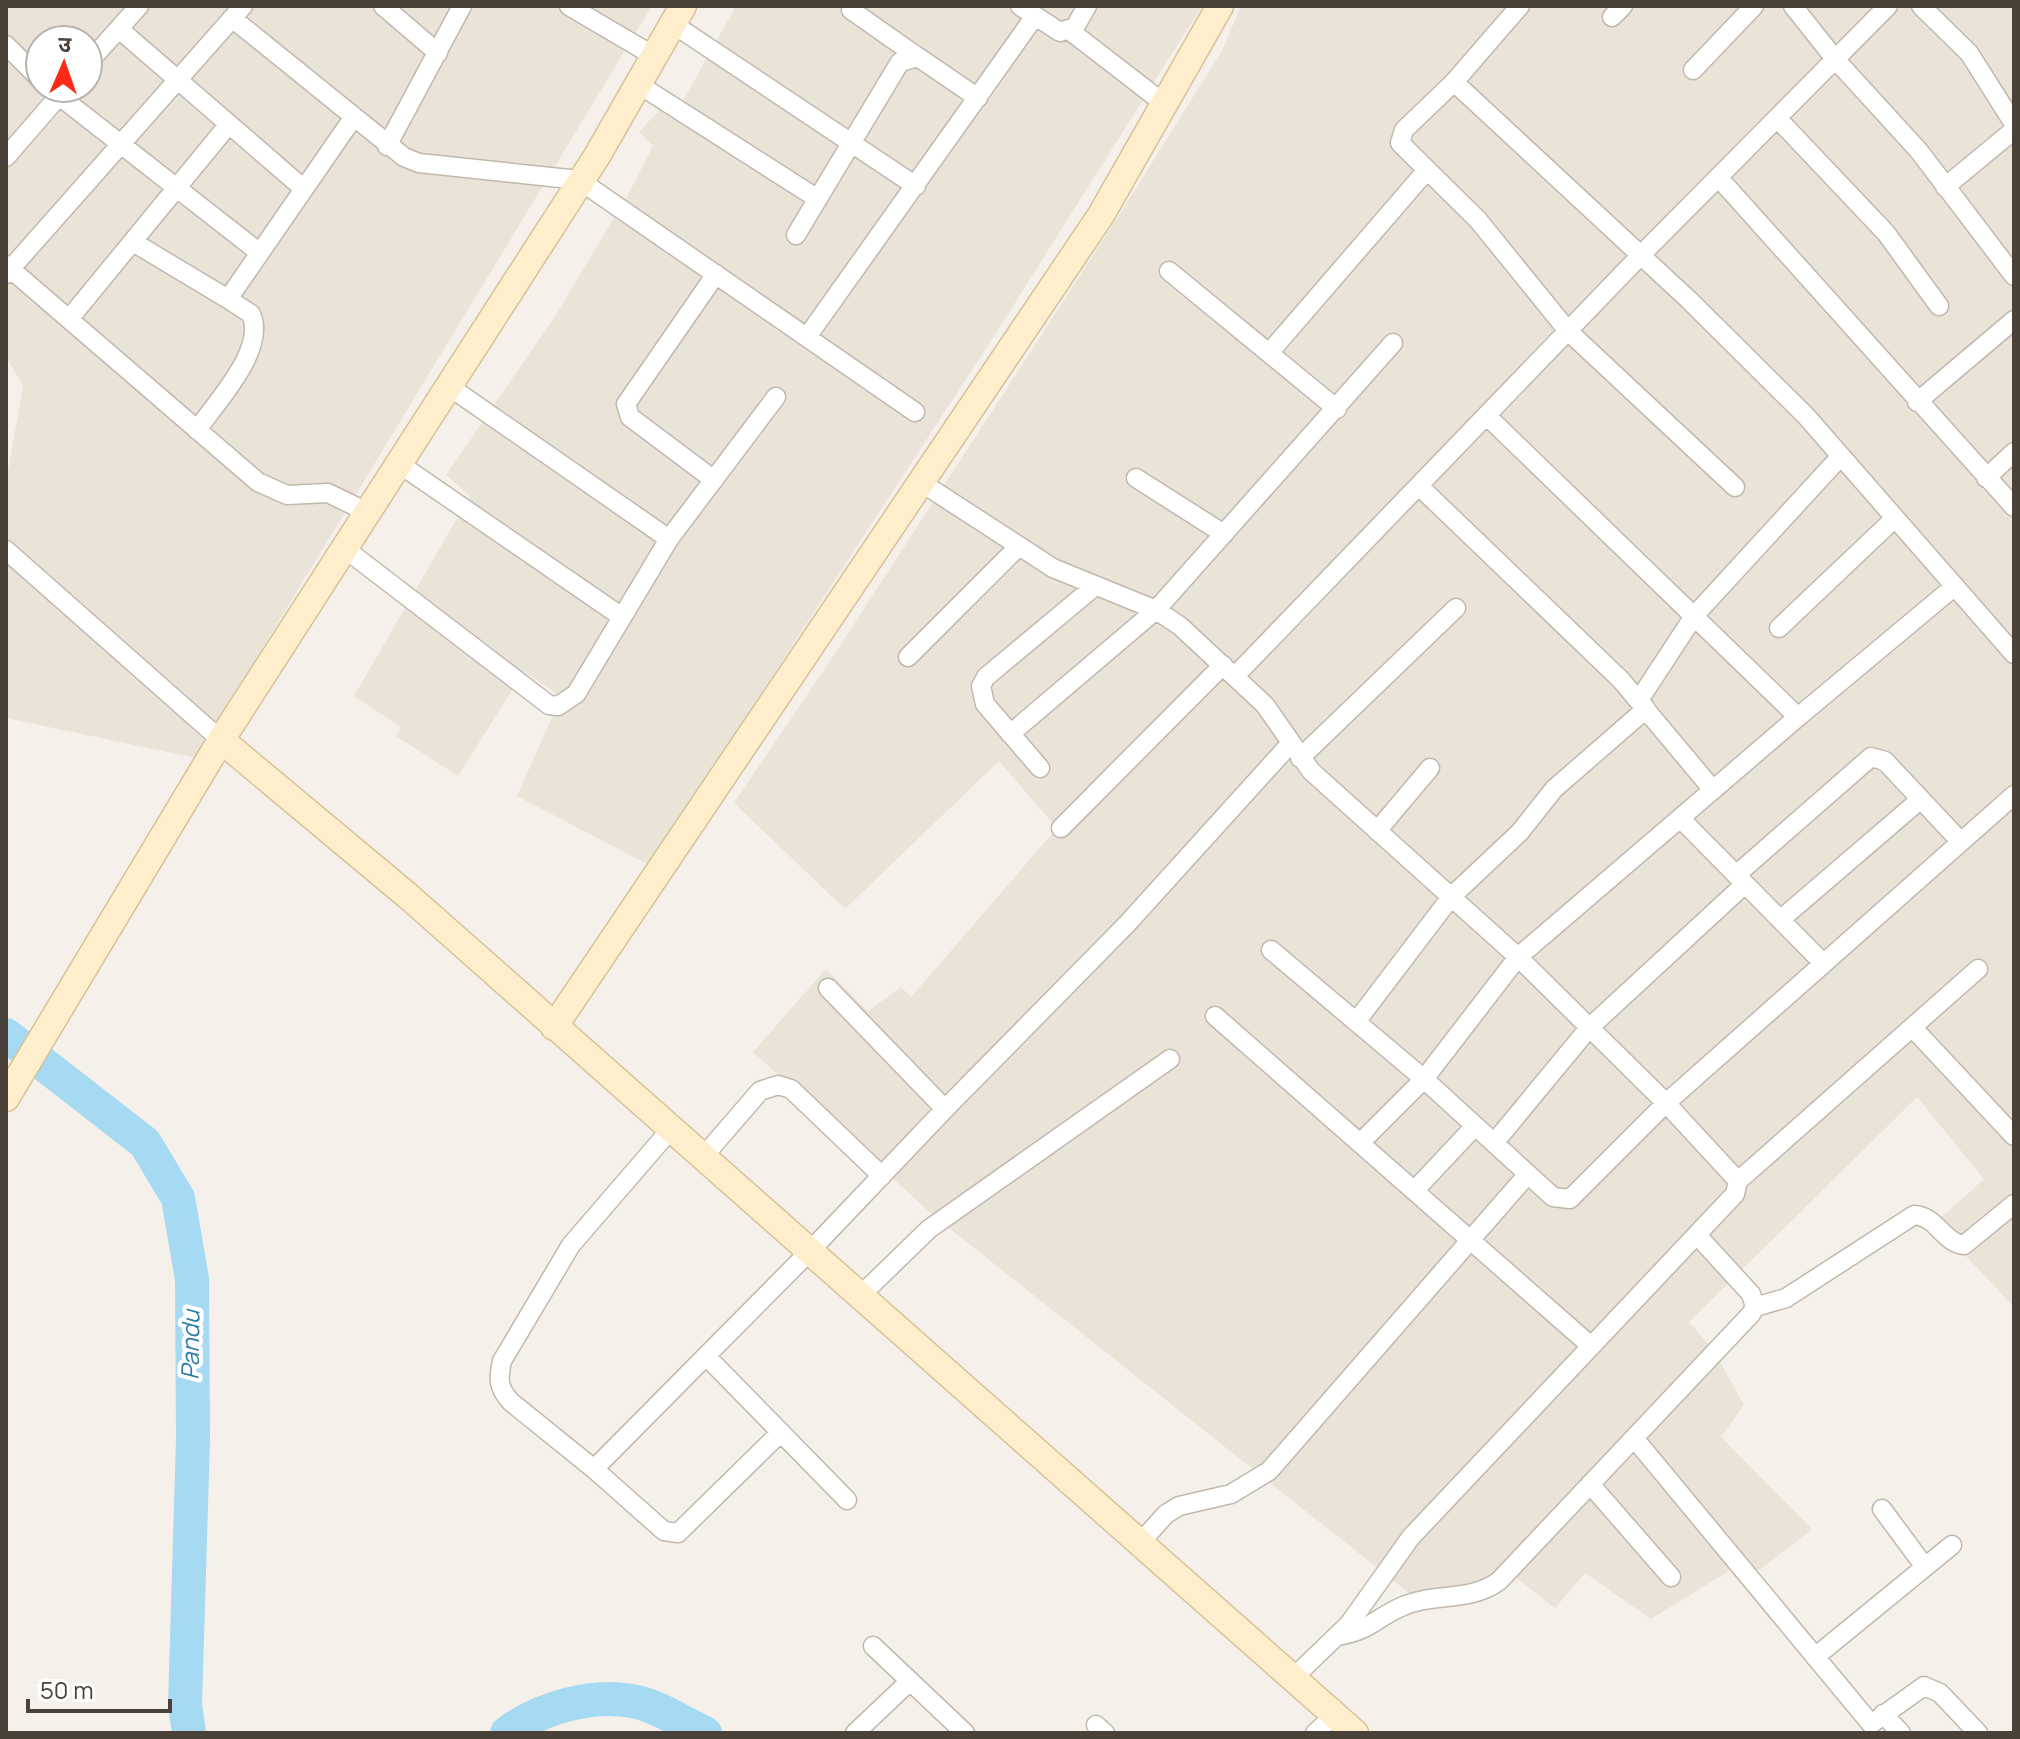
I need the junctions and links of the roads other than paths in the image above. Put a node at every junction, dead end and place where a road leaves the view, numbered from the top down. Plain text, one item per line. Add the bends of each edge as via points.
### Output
1 (139, 6) edge
2 (383, 6) edge
3 (462, 6) edge
4 (569, 6) edge
5 (1087, 6) edge
6 (1220, 6) edge
7 (1754, 6) edge
8 (1793, 6) edge
9 (1888, 6) edge
10 (1921, 6) edge
11 (854, 7) edge
12 (1513, 9) edge
13 (1028, 11) edge
14 (237, 12) edge
15 (678, 15) edge
16 (119, 29) junction
17 (1069, 30) junction
18 (6, 45) edge
19 (104, 45) edge
20 (438, 53) junction
21 (654, 56) junction
22 (918, 57) junction
23 (1835, 59) junction
24 (24, 63) edge
25 (1693, 70) dead end
26 (178, 80) junction
27 (1454, 82) junction
28 (638, 84) junction
29 (978, 98) junction
30 (48, 104) edge
31 (73, 104) edge
32 (1166, 105) junction
33 (353, 118) junction
34 (1777, 118) junction
35 (229, 124) junction
36 (2014, 127) edge
37 (852, 143) junction
38 (120, 145) junction
39 (387, 146) junction
40 (6, 157) edge
41 (1427, 170) junction
42 (1718, 177) junction
43 (579, 180) junction
44 (916, 186) junction
45 (1945, 187) junction
46 (177, 188) junction
47 (304, 189) junction
48 (818, 199) junction
49 (796, 235) dead end
50 (133, 242) junction
51 (260, 253) junction
52 (1641, 255) junction
53 (8, 269) edge
54 (1169, 271) dead end
55 (716, 274) junction
56 (2014, 276) edge
57 (228, 299) junction
58 (1939, 306) dead end
59 (69, 319) junction
60 (2014, 320) edge
61 (1568, 331) junction
62 (807, 337) junction
63 (1393, 343) dead end
64 (1269, 353) junction
65 (447, 385) junction
66 (776, 397) dead end
67 (1917, 402) junction
68 (1337, 409) junction
69 (915, 412) dead end
70 (1487, 416) junction
71 (197, 430) junction
72 (2014, 452) edge
73 (1840, 457) junction
74 (398, 463) junction
75 (1136, 478) dead end
76 (1986, 478) junction
77 (714, 480) junction
78 (919, 481) junction
79 (1419, 486) junction
80 (1735, 487) dead end
81 (2014, 507) edge
82 (367, 512) junction
83 (1895, 518) junction
84 (1224, 534) junction
85 (669, 539) junction
86 (1018, 547) junction
87 (344, 548) junction
88 (6, 550) edge
89 (1095, 586) junction
90 (1955, 586) junction
91 (1456, 608) dead end
92 (1156, 610) junction
93 (1694, 616) junction
94 (622, 617) junction
95 (1779, 628) dead end
96 (2014, 654) edge
97 (908, 657) dead end
98 (1229, 671) junction
99 (1646, 709) junction
100 (1798, 717) junction
101 (1010, 734) junction
102 (221, 740) junction
103 (1296, 751) junction
104 (1040, 768) dead end
105 (1430, 768) dead end
106 (1713, 790) junction
107 (2014, 795) edge
108 (1921, 799) junction
109 (1680, 818) junction
110 (1061, 828) dead end
111 (1377, 831) junction
112 (1961, 842) junction
113 (1740, 880) junction
114 (1451, 897) junction
115 (1780, 920) junction
116 (1271, 950) dead end
117 (1518, 957) junction
118 (1823, 963) junction
119 (1978, 969) dead end
120 (828, 988) dead end
121 (1215, 1016) dead end
122 (1356, 1022) junction
123 (554, 1027) junction
124 (1912, 1027) junction
125 (1589, 1028) junction
126 (1170, 1059) dead end
127 (1424, 1079) junction
128 (9, 1094) edge
129 (1666, 1103) junction
130 (945, 1109) junction
131 (1475, 1126) junction
132 (671, 1129) junction
133 (2014, 1136) edge
134 (1360, 1143) junction
135 (1494, 1143) junction
136 (703, 1157) junction
137 (1528, 1174) junction
138 (882, 1176) junction
139 (1738, 1181) junction
140 (1414, 1191) junction
141 (2014, 1204) edge
142 (1697, 1235) junction
143 (1468, 1240) junction
144 (810, 1251) junction
145 (861, 1295) junction
146 (1755, 1307) junction
147 (1591, 1346) junction
148 (707, 1357) junction
149 (781, 1432) junction
150 (1634, 1438) junction
151 (594, 1469) junction
152 (1590, 1484) junction
153 (847, 1500) dead end
154 (1882, 1509) dead end
155 (1140, 1543) junction
156 (1952, 1545) dead end
157 (1925, 1567) junction
158 (1671, 1577) dead end
159 (1338, 1636) junction
160 (873, 1646) dead end
161 (1815, 1657) junction
162 (1293, 1678) junction
163 (910, 1681) junction
164 (1335, 1715) junction
165 (1872, 1724) edge
166 (855, 1733) edge
167 (965, 1733) edge
168 (1315, 1733) edge
169 (1355, 1733) edge
170 (1901, 1733) edge
171 (1978, 1733) edge

1 - 16 street
2 - 20 street
3 - 20 street
4 - 21 street
5 - 17 street
6 - 32 street
7 - 25 street
8 - 23 street
9 - 23 street
10 - 36 street via 1969,53
11 - 22 street
12 - 27 street
13 - 17 street via 1060,32
13 - 29 street
14 - 26 street
14 - 33 street
15 - 21 street
15 - 37 street
16 - 19 street
16 - 26 street
17 - 32 street
18 - 24 street
20 - 39 street
21 - 28 street
22 - 29 street
22 - 37 street via 900,62
23 - 34 street
23 - 45 street via 1903,131
26 - 35 street
26 - 38 street
27 - 41 street via 1400,136 1404,148
27 - 52 street
28 - 43 street
28 - 48 street
29 - 44 street
30 - 40 street
31 - 38 street
32 - 78 street via 1101,215
33 - 39 street
33 - 47 street
34 - 42 street
34 - 58 street via 1886,233
35 - 46 street
35 - 47 street
36 - 45 street
37 - 44 street
37 - 48 street
38 - 46 street
38 - 53 street
39 - 43 street via 419,163
41 - 61 street via 1478,220
41 - 64 street
42 - 52 street
42 - 67 street
43 - 55 street
43 - 65 street
44 - 62 street
45 - 56 street
46 - 50 street
46 - 51 street
47 - 51 street
48 - 49 street
50 - 57 street
50 - 59 street
51 - 57 street
52 - 61 street
52 - 73 street via 1806,416
53 - 59 street
54 - 64 street
55 - 62 street
55 - 77 street via 626,404 630,417
57 - 71 street via 251,314 256,337
59 - 71 street
60 - 67 street
61 - 70 street
61 - 80 street
62 - 69 street
63 - 68 street
64 - 68 street
65 - 74 street
65 - 85 street
66 - 77 street
67 - 76 street
68 - 84 street
70 - 79 street
70 - 93 street
71 - 82 street via 273,491 328,493
72 - 76 street
73 - 83 street
73 - 93 street
74 - 82 street
74 - 94 street
75 - 84 street
76 - 81 street
77 - 85 street
78 - 86 street
78 - 123 street
79 - 98 street
79 - 99 street
82 - 87 street
83 - 90 street
83 - 95 street
84 - 92 street
85 - 94 street
86 - 89 street
86 - 97 street
87 - 94 street via 549,705 558,706 576,694
87 - 102 street
88 - 102 street
89 - 92 street
89 - 101 street via 986,677 981,686 985,704
90 - 96 street
90 - 100 street
91 - 103 street
92 - 98 street
92 - 101 street
93 - 99 street via 1639,700
93 - 100 street
98 - 103 street via 1273,714
98 - 110 street
99 - 106 street
99 - 114 street via 1554,789 1520,832
100 - 106 street
101 - 104 street
102 - 123 street
102 - 128 street
103 - 111 street
103 - 130 street
105 - 111 street
106 - 109 street
107 - 112 street
108 - 112 street
108 - 113 street via 1885,761 1871,757
108 - 115 street
109 - 113 street
109 - 117 street
111 - 114 street
112 - 118 street
113 - 115 street
113 - 125 street
114 - 117 street
114 - 122 street
115 - 118 street
116 - 122 street
117 - 125 street
117 - 127 street
118 - 129 street
119 - 124 street
120 - 130 street
121 - 134 street
122 - 127 street
123 - 132 street
124 - 133 street
124 - 139 street
125 - 129 street
125 - 135 street
126 - 145 street via 917,1238
127 - 131 street
127 - 134 street
129 - 137 street via 1570,1199 1553,1197
129 - 139 street
130 - 138 street
131 - 135 street
131 - 140 street
132 - 136 street
132 - 151 street via 571,1245 500,1369 500,1391
134 - 140 street
135 - 137 street
136 - 138 street via 760,1091 778,1085 791,1089
136 - 144 street
137 - 143 street
138 - 144 street
139 - 142 street via 1735,1194
140 - 143 street
141 - 146 street via 1964,1245 1931,1219 1914,1215 1786,1298
142 - 146 street via 1751,1294
142 - 147 street
143 - 147 street
143 - 155 street via 1269,1471 1231,1494 1179,1506
144 - 145 street
144 - 148 street
145 - 155 street
146 - 150 street
147 - 159 street via 1411,1537
148 - 149 street
148 - 151 street
149 - 151 street via 678,1533 664,1531
149 - 153 street
150 - 152 street
150 - 161 street
152 - 158 street
152 - 159 street via 1487,1590 1401,1607 1372,1627
154 - 157 street
155 - 162 street
156 - 157 street
157 - 161 street
159 - 162 street
160 - 163 street
161 - 165 street
162 - 164 street
163 - 166 street
163 - 167 street
164 - 168 street
164 - 169 street
165 - 170 street
165 - 171 street via 1915,1689 1932,1688

